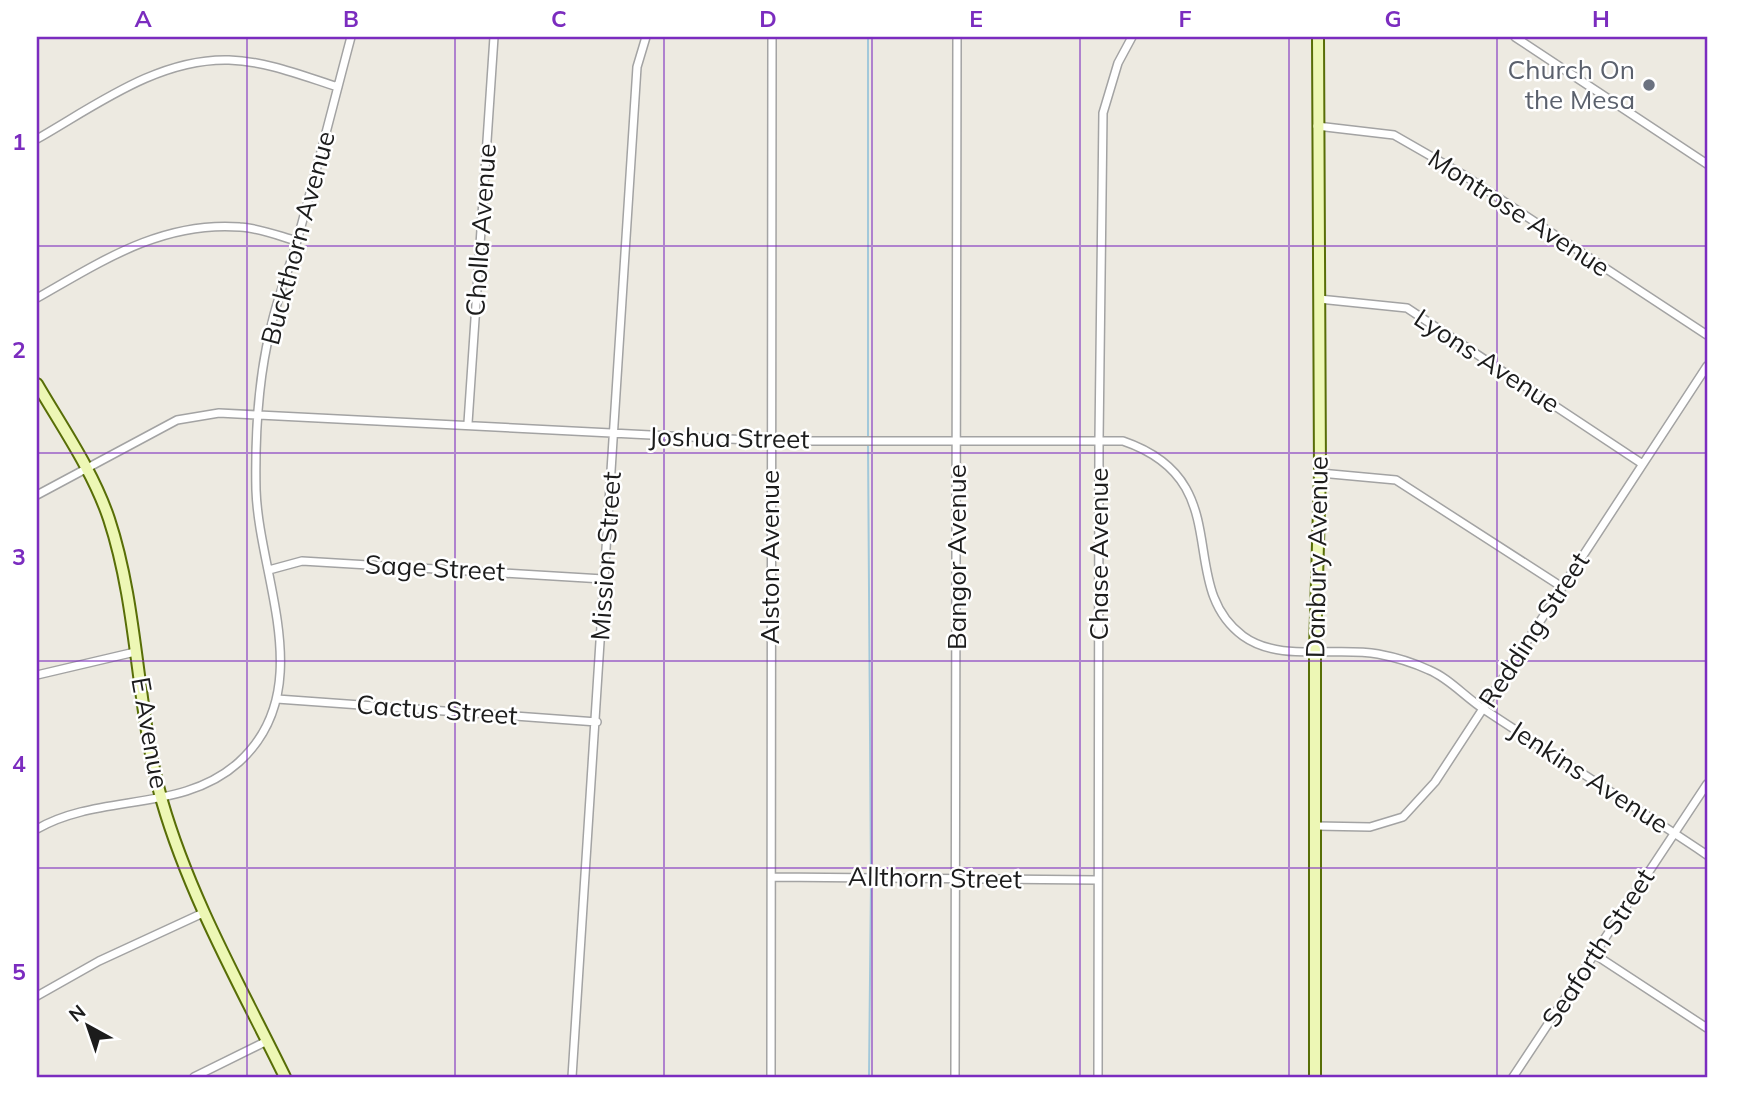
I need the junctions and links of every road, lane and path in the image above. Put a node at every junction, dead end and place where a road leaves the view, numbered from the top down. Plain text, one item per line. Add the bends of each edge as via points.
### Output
1 (351, 37) edge
2 (494, 37) edge
3 (646, 37) edge
4 (772, 37) edge
5 (957, 37) edge
6 (1132, 37) edge
7 (1318, 37) edge
8 (1515, 37) edge
9 (338, 87) junction
10 (1317, 125) junction
11 (37, 139) edge
12 (1707, 164) edge
13 (297, 241) junction
14 (37, 298) edge
15 (1319, 299) junction
16 (1707, 335) edge
17 (1707, 366) edge
18 (37, 383) edge
19 (259, 413) junction
20 (468, 423) junction
21 (614, 435) junction
22 (1099, 440) junction
23 (770, 441) junction
24 (957, 443) junction
25 (1641, 463) junction
26 (85, 467) junction
27 (1320, 473) junction
28 (37, 495) edge
29 (269, 569) junction
30 (603, 579) junction
31 (1562, 587) junction
32 (1315, 650) junction
33 (135, 652) junction
34 (37, 675) edge
35 (278, 699) junction
36 (1482, 709) junction
37 (597, 722) junction
38 (1707, 784) edge
39 (161, 798) junction
40 (1317, 826) junction
41 (37, 829) edge
42 (1674, 833) junction
43 (1707, 855) edge
44 (772, 877) junction
45 (956, 878) junction
46 (1098, 880) junction
47 (204, 913) junction
48 (1594, 954) junction
49 (37, 996) edge
50 (1707, 1028) edge
51 (267, 1041) junction
52 (1516, 1076) edge
53 (194, 1077) edge
54 (285, 1077) edge
55 (572, 1077) edge
56 (771, 1077) edge
57 (955, 1077) edge
58 (1098, 1077) edge
59 (1315, 1077) edge

1 - 9 street, Buckthorn Avenue
2 - 20 street, Cholla Avenue
3 - 21 street, Mission Street via 637,67
4 - 23 street, Alston Avenue
5 - 24 street, Bangor Avenue
6 - 22 street, Chase Avenue via 1118,63 1103,113
7 - 10 street, Danbury Avenue
8 - 12 street
9 - 11 street via 268,65 228,60 193,63 153,74
9 - 13 street, Buckthorn Avenue
10 - 15 street, Danbury Avenue
10 - 16 street, Montrose Avenue via 1394,135 1462,174
13 - 14 street via 242,227 198,227 161,234 127,246
13 - 19 street, Buckthorn Avenue via 270,328
15 - 25 street, Lyons Avenue via 1407,308
15 - 27 street, Danbury Avenue
17 - 25 street, Redding Street
18 - 26 street, E Avenue
19 - 20 street, Joshua Street
19 - 26 street, Joshua Street via 219,413 177,421
19 - 29 street, Buckthorn Avenue via 256,492
20 - 21 street, Joshua Street
21 - 23 street, Joshua Street
21 - 30 street, Mission Street
22 - 24 street, Joshua Street
22 - 32 street, Joshua Street via 1123,440 1145,448 1176,474 1199,518 1212,594 1231,626 1259,645
22 - 46 street, Chase Avenue
23 - 24 street, Joshua Street
23 - 44 street, Alston Avenue
24 - 45 street, Bangor Avenue
25 - 31 street, Redding Street
26 - 28 street, Joshua Street
26 - 33 street, E Avenue via 109,519
27 - 31 street via 1396,480
27 - 32 street, Danbury Avenue
29 - 30 street, Sage Street via 302,561
29 - 35 street, Buckthorn Avenue via 281,643
30 - 37 street, Mission Street
31 - 36 street, Redding Street
32 - 36 street, Jenkins Avenue via 1377,654 1431,670
32 - 40 street, Danbury Avenue
33 - 34 street
33 - 39 street, E Avenue
35 - 37 street, Cactus Street
35 - 39 street, Buckthorn Avenue via 261,737 239,762 205,784
36 - 40 street, Redding Street via 1435,782 1403,817 1370,827
36 - 42 street, Jenkins Avenue
37 - 55 street, Mission Street
38 - 42 street, Seaforth Street
39 - 41 street via 59,816
39 - 47 street, E Avenue
40 - 59 street, Danbury Avenue
42 - 43 street, Jenkins Avenue
42 - 48 street, Seaforth Street
44 - 45 street, Allthorn Street
44 - 56 street, Alston Avenue
45 - 46 street, Allthorn Street
45 - 57 street, Bangor Avenue
46 - 58 street, Chase Avenue
47 - 49 street via 99,961
47 - 51 street, E Avenue
48 - 50 street
48 - 52 street, Seaforth Street
51 - 53 street
51 - 54 street, E Avenue

